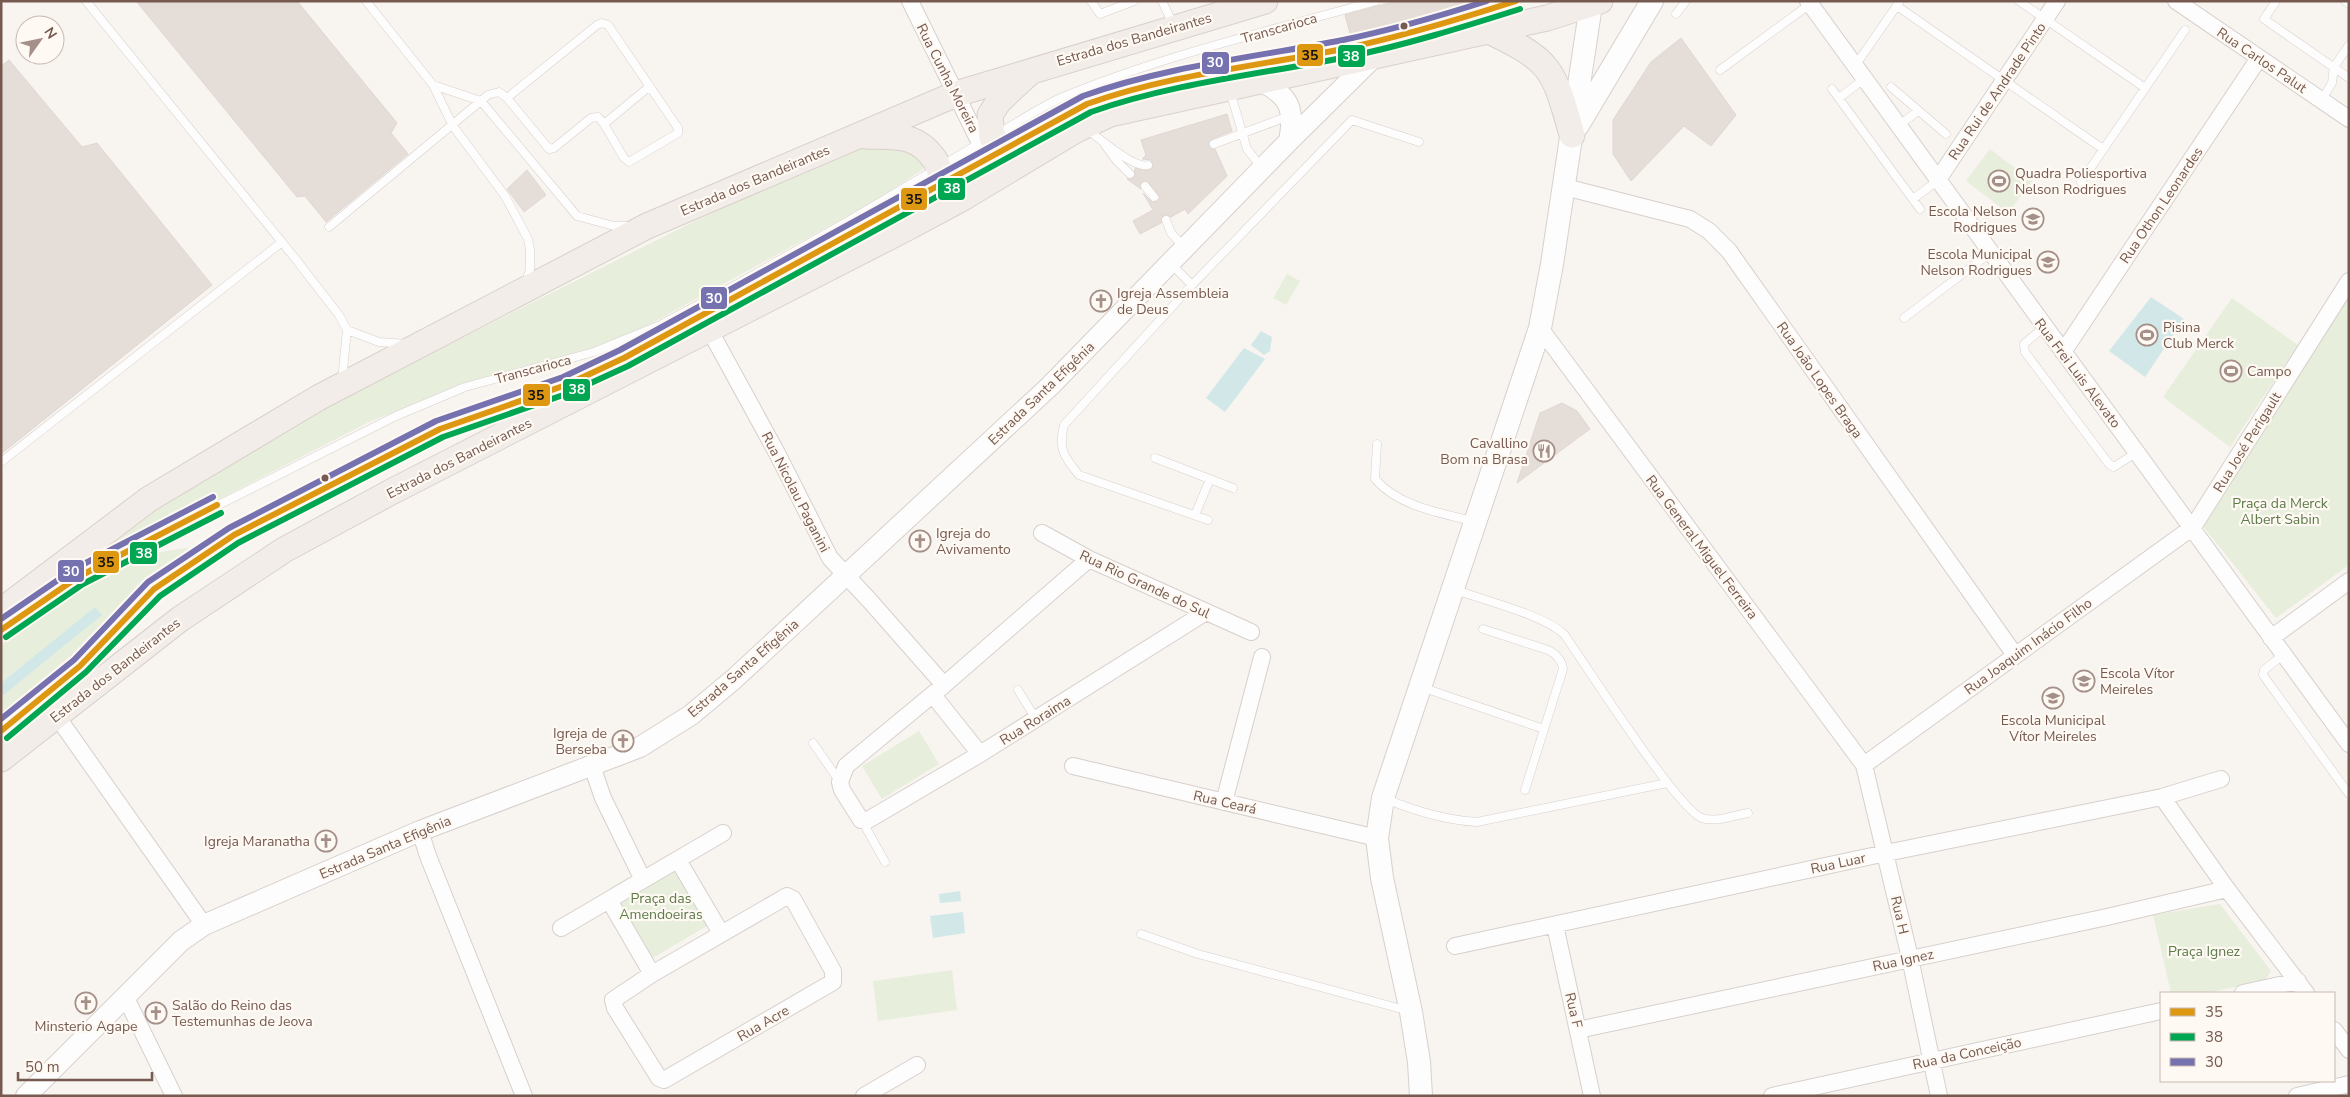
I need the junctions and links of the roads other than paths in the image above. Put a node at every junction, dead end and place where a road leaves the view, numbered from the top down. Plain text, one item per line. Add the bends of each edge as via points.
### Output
1 (86, 1) edge
2 (366, 1) edge
3 (910, 1) edge
4 (1091, 1) edge
5 (1134, 1) edge
6 (1162, 1) edge
7 (1376, 1) edge
8 (1517, 1) edge
9 (1652, 1) edge
10 (1686, 1) edge
11 (2020, 1) edge
12 (2057, 1) edge
13 (2176, 1) edge
14 (2276, 1) edge
15 (2345, 1) edge
16 (1262, 2) edge
17 (1810, 2) edge
18 (1595, 3) edge
19 (1898, 4) edge
20 (2349, 4) edge
21 (1676, 14) dead end
22 (2045, 19) junction
23 (1175, 27) junction
24 (1487, 30) junction
25 (2185, 30) dead end
26 (2349, 46) edge
27 (1374, 57) junction
28 (2259, 58) junction
29 (2334, 67) junction
30 (1034, 69) junction
31 (1720, 70) dead end
32 (1860, 72) junction
33 (2349, 78) edge
34 (2004, 81) junction
35 (1262, 82) junction
36 (433, 85) junction
37 (650, 86) junction
38 (1891, 87) dead end
39 (2145, 88) junction
40 (1230, 89) junction
41 (1832, 89) dead end
42 (956, 94) junction
43 (507, 98) junction
44 (1839, 98) junction
45 (481, 101) junction
46 (2321, 101) junction
47 (1918, 111) junction
48 (1291, 115) junction
49 (2349, 120) edge
50 (604, 124) junction
51 (453, 126) junction
52 (1083, 126) junction
53 (1898, 126) junction
54 (1242, 134) junction
55 (1572, 134) junction
56 (1946, 134) dead end
57 (861, 136) junction
58 (1289, 141) junction
59 (1102, 142) junction
60 (1419, 142) dead end
61 (1214, 144) dead end
62 (2103, 149) junction
63 (1004, 150) junction
64 (1148, 165) dead end
65 (1262, 169) junction
66 (1130, 174) dead end
67 (940, 175) junction
68 (1937, 181) junction
69 (2081, 182) dead end
70 (1145, 186) dead end
71 (1565, 187) junction
72 (1154, 197) dead end
73 (1913, 199) junction
74 (1920, 209) dead end
75 (1166, 220) dead end
76 (647, 226) junction
77 (329, 227) dead end
78 (903, 230) junction
79 (282, 242) junction
80 (1186, 248) junction
81 (1990, 253) junction
82 (1171, 264) junction
83 (2349, 281) edge
84 (1192, 285) junction
85 (524, 292) junction
86 (1904, 318) dead end
87 (2044, 327) junction
88 (1540, 328) junction
89 (709, 329) junction
90 (347, 330) junction
91 (420, 344) junction
92 (2063, 352) junction
93 (341, 384) junction
94 (1378, 444) dead end
95 (2137, 452) junction
96 (1155, 458) dead end
97 (1, 462) edge
98 (1210, 479) junction
99 (1233, 488) dead end
100 (1195, 515) junction
101 (1208, 520) dead end
102 (1475, 522) junction
103 (2193, 527) junction
104 (1042, 533) dead end
105 (1090, 559) junction
106 (846, 575) junction
107 (2349, 581) edge
108 (1453, 589) junction
109 (1, 611) edge
110 (1206, 612) junction
111 (1483, 629) dead end
112 (1, 630) edge
113 (1250, 632) dead end
114 (2271, 638) junction
115 (2015, 655) junction
116 (2283, 655) junction
117 (1262, 657) dead end
118 (1419, 686) junction
119 (938, 690) junction
120 (1018, 690) dead end
121 (56, 715) junction
122 (1036, 719) junction
123 (1544, 729) junction
124 (1, 731) edge
125 (813, 743) dead end
126 (2349, 744) edge
127 (980, 754) junction
128 (1, 759) edge
129 (1864, 765) junction
130 (592, 766) junction
131 (1073, 766) dead end
132 (2221, 779) dead end
133 (840, 782) junction
134 (1667, 783) junction
135 (1525, 790) dead end
136 (2349, 794) edge
137 (2162, 797) junction
138 (1384, 798) junction
139 (1224, 802) junction
140 (1748, 813) dead end
141 (863, 820) junction
142 (420, 831) junction
143 (722, 833) dead end
144 (1377, 838) junction
145 (1886, 852) junction
146 (678, 860) junction
147 (885, 862) dead end
148 (643, 880) junction
149 (2227, 889) junction
150 (609, 900) junction
151 (204, 925) junction
152 (1555, 925) junction
153 (561, 928) dead end
154 (721, 933) junction
155 (1140, 934) dead end
156 (1455, 946) dead end
157 (1910, 958) junction
158 (652, 974) junction
159 (2302, 987) edge
160 (2253, 992) edge
161 (126, 998) junction
162 (2160, 1011) edge
163 (1411, 1012) junction
164 (1578, 1030) junction
165 (2335, 1031) edge
166 (2349, 1050) edge
167 (1931, 1060) junction
168 (917, 1065) dead end
169 (2349, 1084) edge
170 (28, 1095) edge
171 (174, 1096) edge
172 (524, 1096) edge
173 (864, 1096) edge
174 (1421, 1096) edge
175 (1592, 1096) edge
176 (1772, 1096) edge
177 (1939, 1096) edge
178 (2297, 1096) edge

1 - 79 lane
2 - 36 lane
3 - 42 street, Rua Cunha Moreira
4 - 5 lane via 1100,14
6 - 23 lane
7 - 63 lane, Transcarioca via 1226,43 1061,98
8 - 63 lane, Transcarioca via 1430,28 1347,48 1121,92 1087,104
9 - 55 main road
10 - 21 lane
11 - 22 lane
12 - 22 street, Rua Rui de Andrade Pinto
13 - 28 street, Rua Carlos Palut
14 - 29 lane via 2264,19
15 - 20 lane
16 - 23 main road, Estrada dos Bandeirantes
17 - 31 lane
17 - 32 street, Rua Frei Luis Alevato
18 - 24 main road, Estrada dos Bandeirantes via 1547,18
18 - 55 main road
19 - 32 lane
19 - 34 lane
22 - 34 street, Rua Rui de Andrade Pinto
22 - 39 lane
23 - 30 main road, Estrada dos Bandeirantes
24 - 27 main road, Estrada dos Bandeirantes
24 - 55 main road via 1530,52 1548,68 1558,86
25 - 39 lane
26 - 29 lane
27 - 35 main road, Estrada dos Bandeirantes
27 - 58 street, Estrada Santa Efigênia
28 - 46 street, Rua Carlos Palut
28 - 92 street, Rua Othon Leonardes
29 - 33 lane
29 - 46 lane via 2332,83
30 - 42 main road, Estrada dos Bandeirantes
30 - 63 main road via 999,101 990,115
32 - 44 lane
32 - 53 street, Rua Frei Luis Alevato
34 - 62 lane
34 - 68 street, Rua Rui de Andrade Pinto
35 - 40 main road, Estrada dos Bandeirantes
35 - 48 street via 1283,96
36 - 45 lane
36 - 51 lane
37 - 43 lane via 608,25 602,23
37 - 50 lane
37 - 50 lane via 678,128 678,133 629,162
38 - 47 lane
39 - 62 lane
40 - 52 main road, Estrada dos Bandeirantes via 1110,114
40 - 54 lane
41 - 44 lane
42 - 57 main road, Estrada dos Bandeirantes
42 - 63 street, Rua Cunha Moreira
43 - 45 lane via 499,92
43 - 50 lane via 549,150 591,118 598,117
44 - 73 lane
45 - 51 lane
45 - 76 lane via 576,216 614,226
46 - 49 street, Rua Carlos Palut
47 - 53 lane
47 - 56 lane
48 - 54 lane
48 - 58 street
51 - 77 lane
51 - 85 lane via 505,196 528,239 530,269
52 - 59 lane
52 - 63 main road, Estrada dos Bandeirantes
53 - 68 street, Rua Frei Luis Alevato
54 - 61 lane
54 - 65 lane
55 - 71 main road
57 - 67 main road via 914,139 927,148
57 - 76 main road, Estrada dos Bandeirantes
58 - 65 street, Estrada Santa Efigênia
59 - 64 lane via 1134,162
59 - 66 lane
60 - 84 lane via 1352,120
62 - 69 lane
63 - 67 lane, Transcarioca
63 - 67 lane, Transcarioca
63 - 78 main road, Estrada dos Bandeirantes
65 - 80 street, Estrada Santa Efigênia
67 - 78 main road via 933,197
67 - 112 lane, Transcarioca via 658,326 594,352 465,387 396,416 79,575
67 - 124 lane, Transcarioca via 898,206 624,358 566,385 440,430 234,535 154,589 80,666
68 - 73 lane
68 - 81 street, Rua Frei Luis Alevato
70 - 72 lane
71 - 88 main road
71 - 115 street, Rua João Lopes Braga via 1690,219 1722,244
73 - 74 lane
75 - 80 lane via 1171,233
76 - 85 main road, Estrada dos Bandeirantes
78 - 89 main road, Estrada dos Bandeirantes
79 - 90 lane
79 - 97 lane
80 - 82 street, Estrada Santa Efigênia
81 - 86 lane
81 - 87 street, Rua Frei Luis Alevato
82 - 84 lane
82 - 106 street, Estrada Santa Efigênia via 1050,386
83 - 103 street, Rua José Perigault
84 - 100 lane via 1064,425 1060,441 1065,458 1079,475
85 - 91 main road, Estrada dos Bandeirantes
87 - 92 street, Rua Frei Luis Alevato
87 - 95 lane via 2023,347 2036,367 2109,464 2118,466
88 - 102 main road
88 - 129 street, Rua General Miguel Ferreira
89 - 106 street, Rua Nicolau Paganini via 830,558
89 - 121 main road, Estrada dos Bandeirantes via 284,550 180,619
90 - 91 lane via 379,342
90 - 93 lane
91 - 93 main road, Estrada dos Bandeirantes
92 - 95 street, Rua Frei Luis Alevato
93 - 109 main road, Estrada dos Bandeirantes via 149,499
94 - 102 lane via 1376,479 1385,490 1425,508
95 - 103 street, Rua Frei Luis Alevato
96 - 98 lane
98 - 99 lane
98 - 100 lane
100 - 101 lane
102 - 108 main road
103 - 114 street, Rua Frei Luis Alevato
103 - 115 street, Rua Joaquim Inácio Filho
104 - 105 street, Rua Rio Grande do Sul
105 - 110 street, Rua Rio Grande do Sul
105 - 119 street
106 - 119 street, Rua Nicolau Paganini
106 - 130 street, Estrada Santa Efigênia via 691,715 640,747
107 - 114 street
108 - 118 main road
108 - 134 lane via 1555,626 1564,634
110 - 113 street, Rua Rio Grande do Sul
110 - 122 street, Rua Roraima
111 - 123 lane via 1553,652 1562,663 1563,669
114 - 116 street, Rua Frei Luis Alevato
115 - 129 street, Rua Joaquim Inácio Filho
116 - 126 street, Rua Frei Luis Alevato
116 - 136 lane via 2263,674
117 - 139 street
118 - 123 lane
118 - 138 main road
119 - 127 street, Rua Nicolau Paganini
119 - 133 street via 846,766
120 - 122 lane
121 - 128 main road, Estrada dos Bandeirantes
121 - 151 street
122 - 127 street, Rua Roraima
123 - 135 lane
125 - 133 lane
127 - 141 street, Rua Roraima
129 - 145 street, Rua H
130 - 142 street, Estrada Santa Efigênia
130 - 148 street via 603,798
131 - 139 street, Rua Ceará
132 - 137 street, Rua Luar
133 - 141 street
134 - 138 lane via 1477,822 1458,821 1410,809
134 - 140 lane via 1702,818
137 - 145 street, Rua Luar
137 - 149 street
138 - 144 main road
139 - 144 street, Rua Ceará
141 - 147 lane
142 - 151 street, Estrada Santa Efigênia
142 - 172 street
143 - 146 street
144 - 163 main road via 1382,878
145 - 152 street, Rua Luar
145 - 157 street, Rua H
146 - 148 street
146 - 154 street
148 - 150 street
149 - 157 street, Rua Ignez
149 - 159 street
150 - 153 street
150 - 158 street
151 - 161 street, Estrada Santa Efigênia via 181,941
152 - 156 street, Rua Luar
152 - 164 street, Rua F
154 - 158 street, Rua Acre
154 - 158 street, Rua Acre via 790,896 833,971 833,982 662,1080 614,1004 616,997
155 - 163 lane via 1198,954
157 - 164 street, Rua Ignez
157 - 167 street, Rua H
159 - 160 street
161 - 170 street, Estrada Santa Efigênia
161 - 171 street
162 - 167 street, Rua da Conceição
163 - 174 main road
164 - 175 street, Rua F
165 - 166 street
167 - 176 street, Rua da Conceição
167 - 177 street, Rua H
168 - 173 street
169 - 178 street

